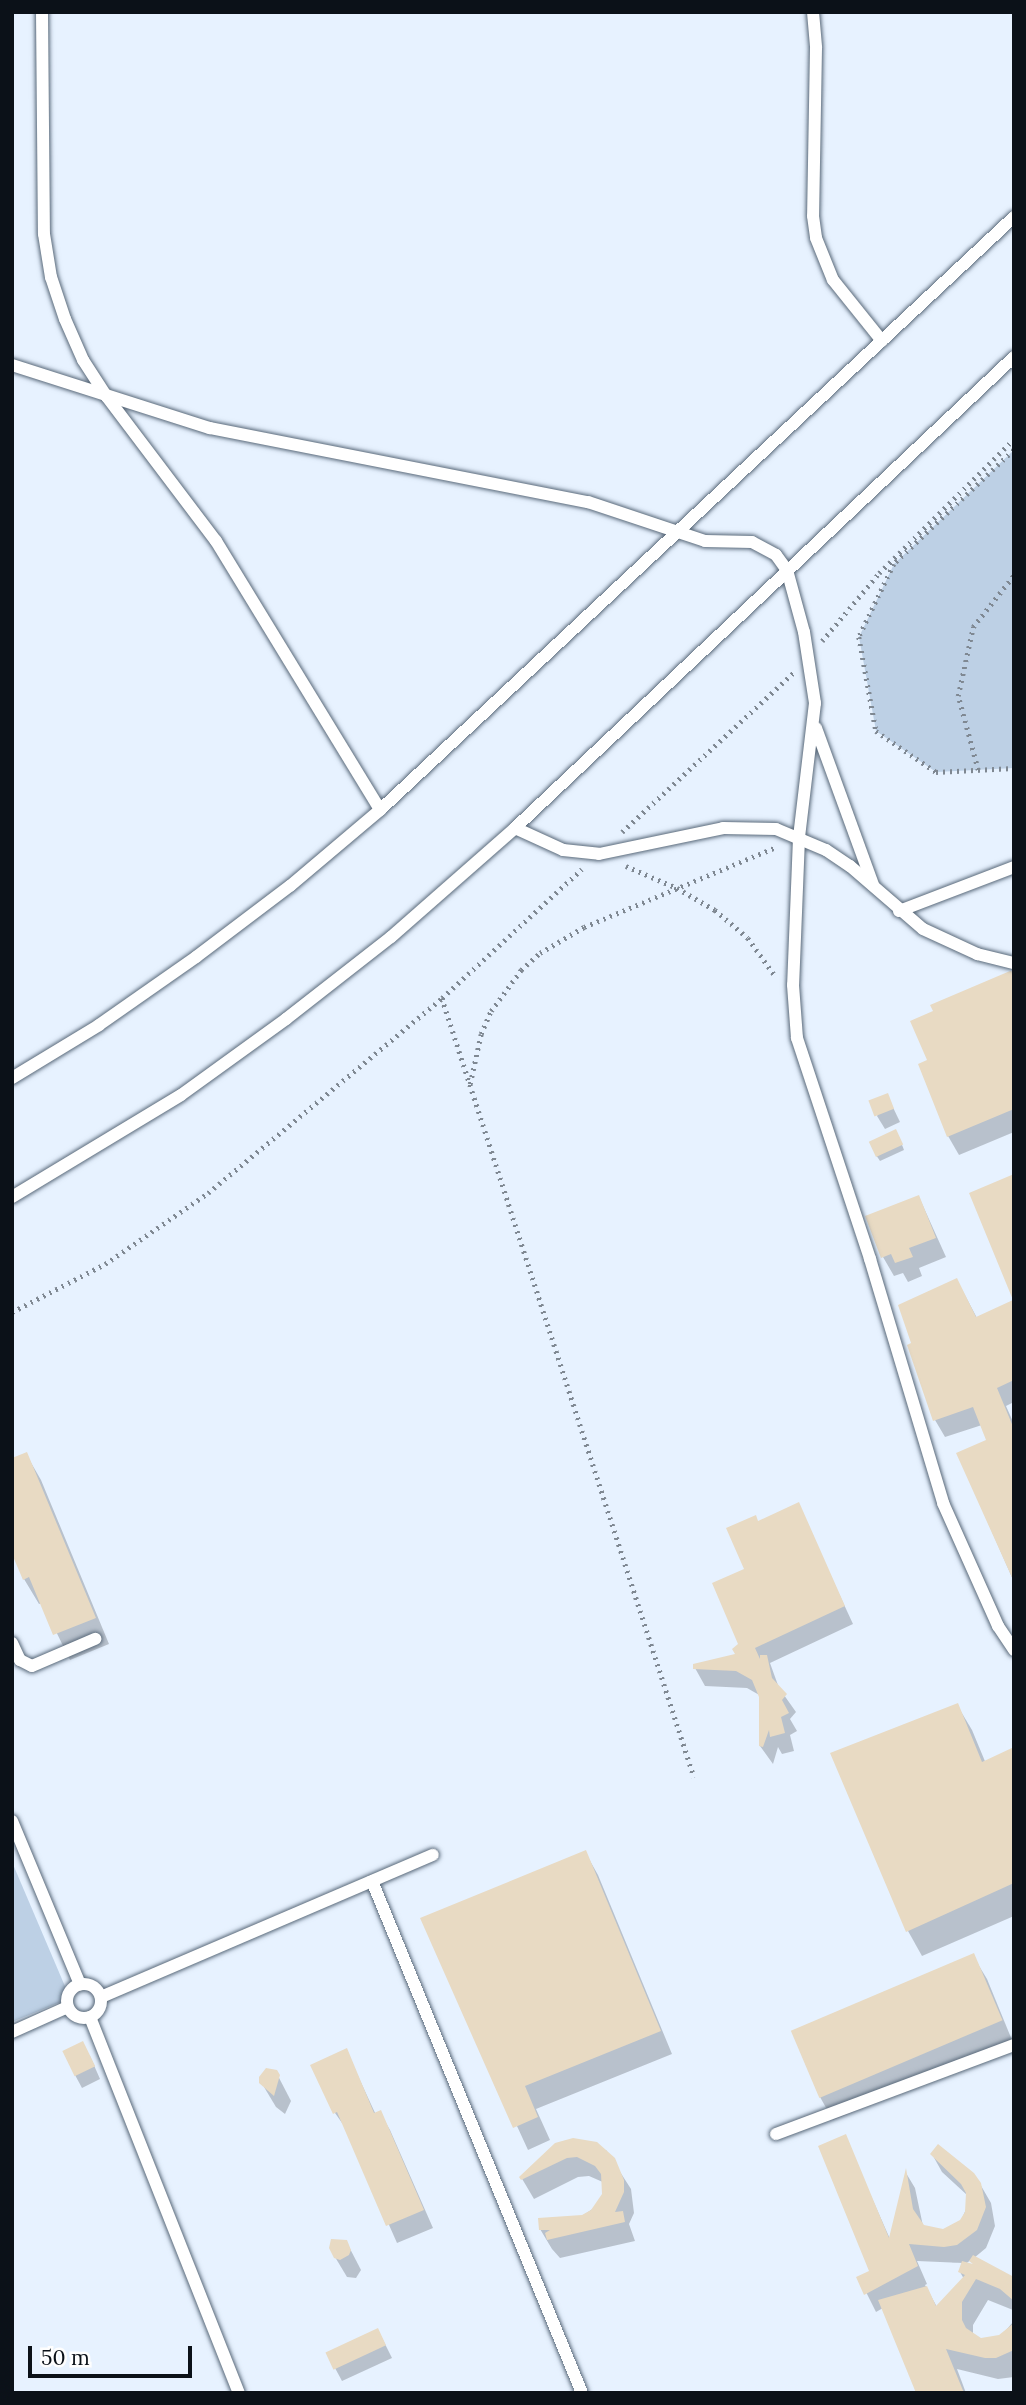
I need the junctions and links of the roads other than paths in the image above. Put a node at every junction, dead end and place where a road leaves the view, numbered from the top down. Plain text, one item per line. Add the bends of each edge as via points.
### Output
1 (42, 12) edge
2 (813, 12) edge
3 (1014, 217) edge
4 (882, 341) junction
5 (1014, 357) edge
6 (12, 365) edge
7 (107, 397) junction
8 (674, 532) junction
9 (786, 570) junction
10 (814, 723) junction
11 (380, 810) junction
12 (515, 828) junction
13 (799, 838) junction
14 (1014, 867) edge
15 (873, 886) junction
16 (899, 911) junction
17 (1014, 963) edge
18 (12, 1078) edge
19 (12, 1197) edge
20 (95, 1639) dead end
21 (12, 1643) edge
22 (1014, 1650) edge
23 (12, 1821) edge
24 (433, 1855) dead end
25 (372, 1881) junction
26 (80, 1984) junction
27 (101, 1997) junction
28 (68, 2007) junction
29 (90, 2017) junction
30 (12, 2032) edge
31 (1014, 2045) edge
32 (776, 2134) dead end
33 (239, 2393) edge
34 (582, 2393) edge

1 - 7 lane via 42,190 47,256 65,319 83,360
2 - 4 lane via 816,238 833,280
3 - 4 lane
4 - 8 lane
5 - 9 lane
6 - 7 lane
7 - 8 lane via 209,428 588,502
7 - 11 lane via 216,541
8 - 9 lane via 705,541 764,546
8 - 11 lane
9 - 10 lane via 809,656
9 - 12 lane
10 - 13 lane
10 - 15 lane
11 - 18 lane via 196,957 99,1025
12 - 13 lane via 563,850 599,854 723,828 776,829
12 - 19 lane via 391,937 245,1050 128,1130
13 - 15 lane via 826,850
13 - 22 lane via 793,985 797,1038 943,1503 998,1626
14 - 16 lane
15 - 16 lane
16 - 17 lane via 949,943
20 - 21 lane via 32,1666 20,1660
23 - 26 lane
24 - 25 lane
25 - 27 lane
25 - 34 lane
26 - 27 lane via 97,1989
26 - 28 lane via 69,1993
27 - 29 lane via 101,2005
28 - 29 lane via 81,2018
28 - 30 lane
29 - 33 lane
31 - 32 lane

